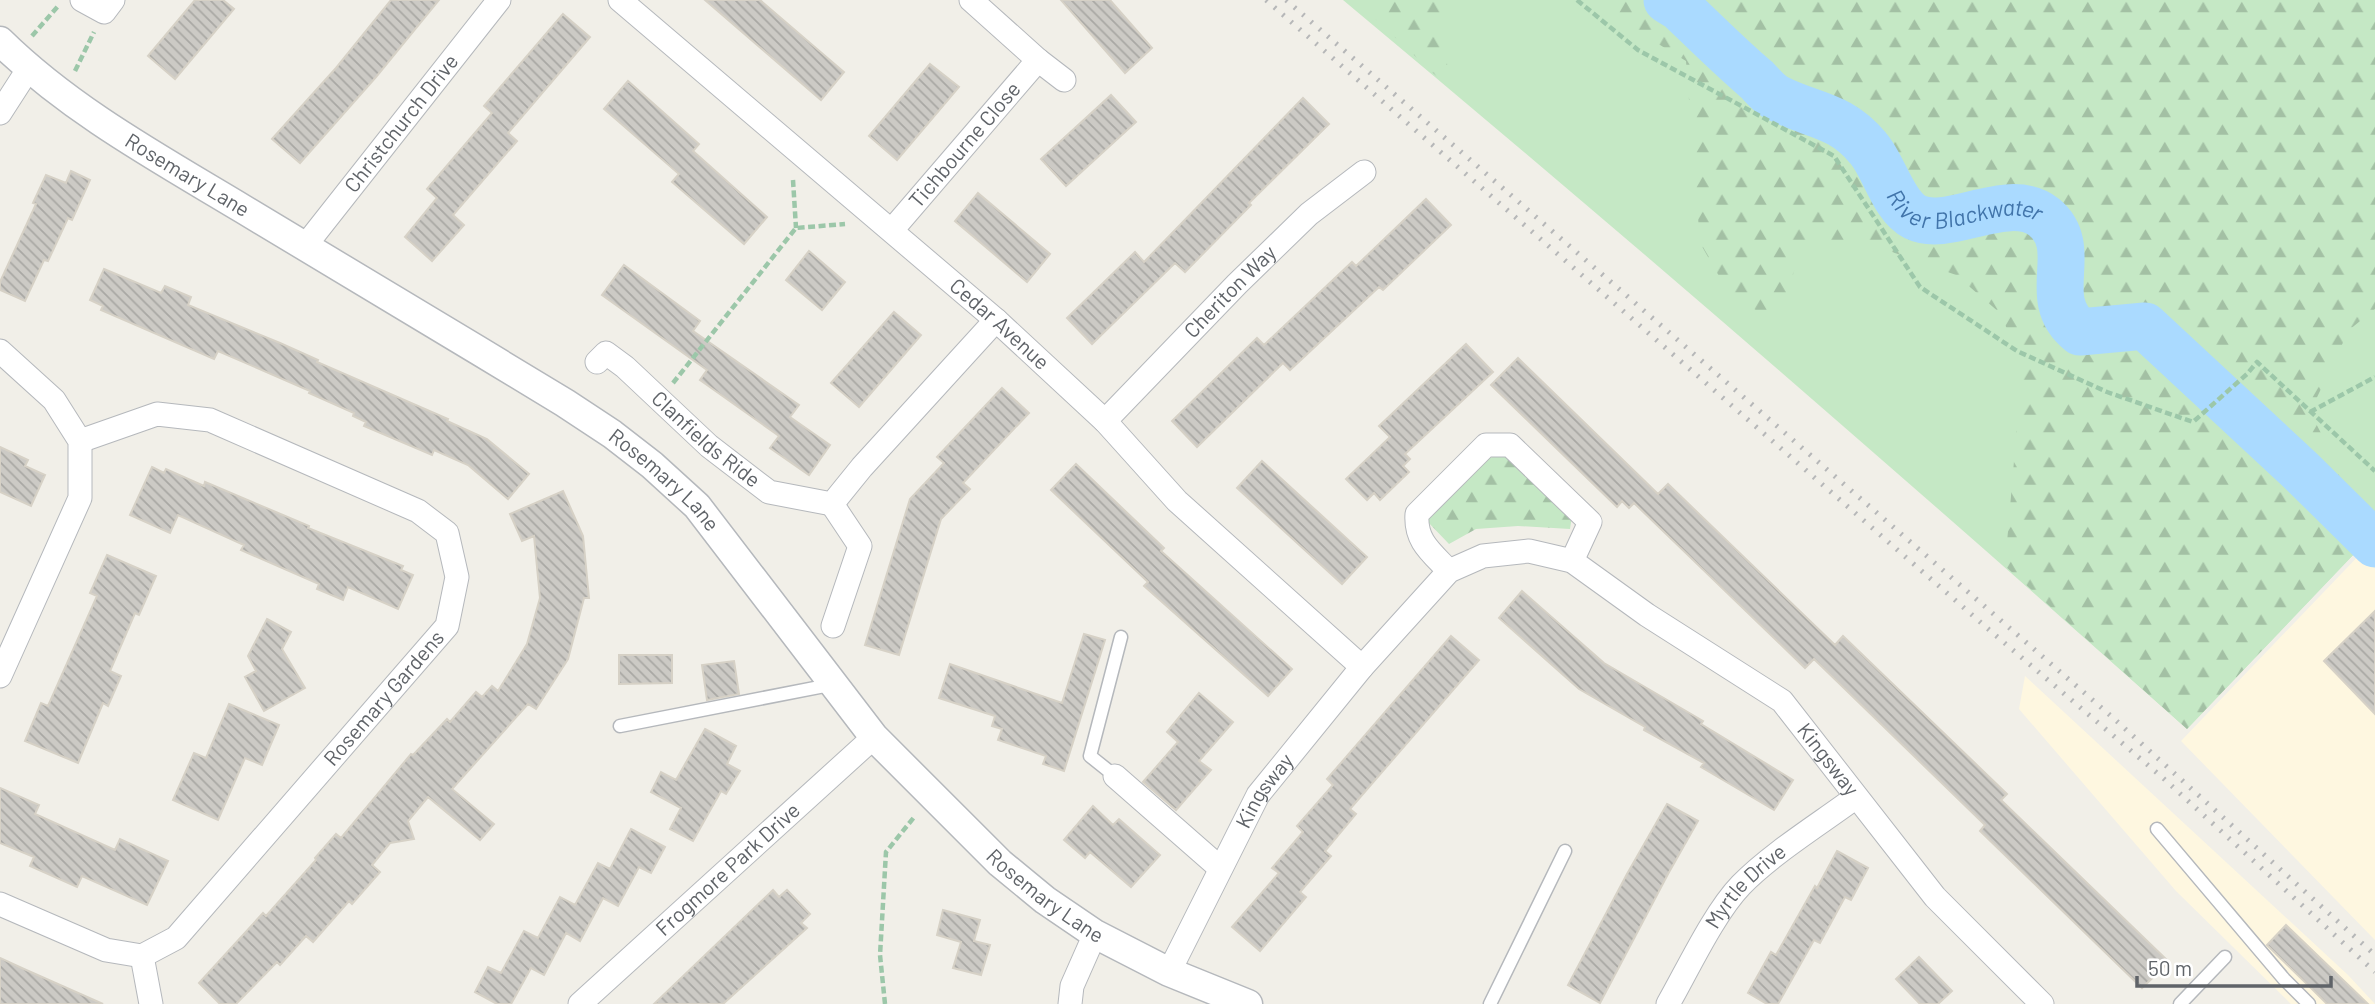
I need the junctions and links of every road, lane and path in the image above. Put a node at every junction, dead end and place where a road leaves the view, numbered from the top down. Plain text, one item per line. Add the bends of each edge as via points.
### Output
1 (69, 0) edge
2 (82, 0) edge
3 (499, 0) edge
4 (620, 0) edge
5 (971, 0) edge
6 (1577, 0) edge
7 (109, 6) edge
8 (29, 40) dead end
9 (0, 41) edge
10 (1038, 60) junction
11 (29, 68) junction
12 (73, 74) dead end
13 (1064, 80) dead end
14 (0, 113) edge
15 (790, 143) junction
16 (1364, 172) dead end
17 (887, 226) junction
18 (796, 228) junction
19 (305, 246) junction
20 (996, 320) junction
21 (0, 351) edge
22 (597, 362) dead end
23 (2375, 377) edge
24 (660, 400) junction
25 (2310, 412) junction
26 (1105, 421) junction
27 (80, 441) junction
28 (2375, 471) edge
29 (832, 504) junction
30 (1572, 561) junction
31 (1449, 570) junction
32 (832, 626) dead end
33 (1121, 637) dead end
34 (1362, 667) junction
35 (0, 676) edge
36 (835, 684) junction
37 (620, 726) dead end
38 (874, 737) junction
39 (1115, 776) joint
40 (1856, 797) junction
41 (917, 815) dead end
42 (2157, 829) dead end
43 (1565, 851) dead end
44 (1220, 868) junction
45 (0, 904) edge
46 (1095, 934) junction
47 (142, 956) junction
48 (2225, 957) dead end
49 (1169, 972) junction
50 (2034, 1002) edge
51 (151, 1004) edge
52 (580, 1004) edge
53 (885, 1004) edge
54 (1070, 1004) edge
55 (1248, 1004) edge
56 (1490, 1004) edge
57 (1668, 1004) edge
58 (2180, 1004) edge
59 (2309, 1004) edge

1 - 8 path via 61,3
2 - 7 street
3 - 19 street, Christchurch Drive
4 - 15 street, Cedar Avenue
5 - 10 street
6 - 25 path via 1638,50 1834,156 1920,287 2017,351 2108,392 2193,422 2257,362
7 - 12 path
9 - 11 street, Rosemary Lane
10 - 13 street
10 - 17 street, Tichbourne Close
11 - 14 street
11 - 19 street, Rosemary Lane via 101,121
15 - 17 street, Cedar Avenue
15 - 18 path
16 - 26 street, Cheriton Way via 1309,214
17 - 18 path
17 - 20 street, Cedar Avenue
18 - 24 path
19 - 36 street, Rosemary Lane via 565,403 652,465 697,506
20 - 26 street, Cedar Avenue
20 - 29 street
21 - 27 street via 54,400
22 - 24 street, Clanfields Ride via 606,353
23 - 25 path
24 - 29 street, Clanfields Ride via 709,446 769,492
25 - 28 path
26 - 34 street, Cedar Avenue via 1177,501
27 - 35 street via 80,498
27 - 47 street, Rosemary Gardens via 157,414 210,420 418,511 447,533 457,577 447,625 176,938
29 - 32 street via 860,546
30 - 31 street, Kingsway via 1529,551 1483,556
30 - 31 street via 1590,523 1510,445 1486,445 1417,514 1416,529 1425,545
30 - 40 street, Kingsway via 1782,701
31 - 34 street, Kingsway
33 - 39 lane via 1090,756
34 - 44 street, Kingsway via 1258,795
36 - 37 lane
36 - 38 street, Rosemary Lane
38 - 46 street, Rosemary Lane via 1000,863
38 - 52 street, Frogmore Park Drive
39 - 44 street
40 - 50 street, Kingsway via 1935,897
40 - 57 street, Myrtle Drive via 1740,885
41 - 53 path via 886,852 880,955
42 - 59 lane
43 - 56 lane
44 - 49 street, Kingsway
45 - 47 street via 106,950
46 - 49 street, Rosemary Lane
46 - 54 street via 1072,986
47 - 51 street
48 - 58 lane
49 - 55 street, Rosemary Lane

